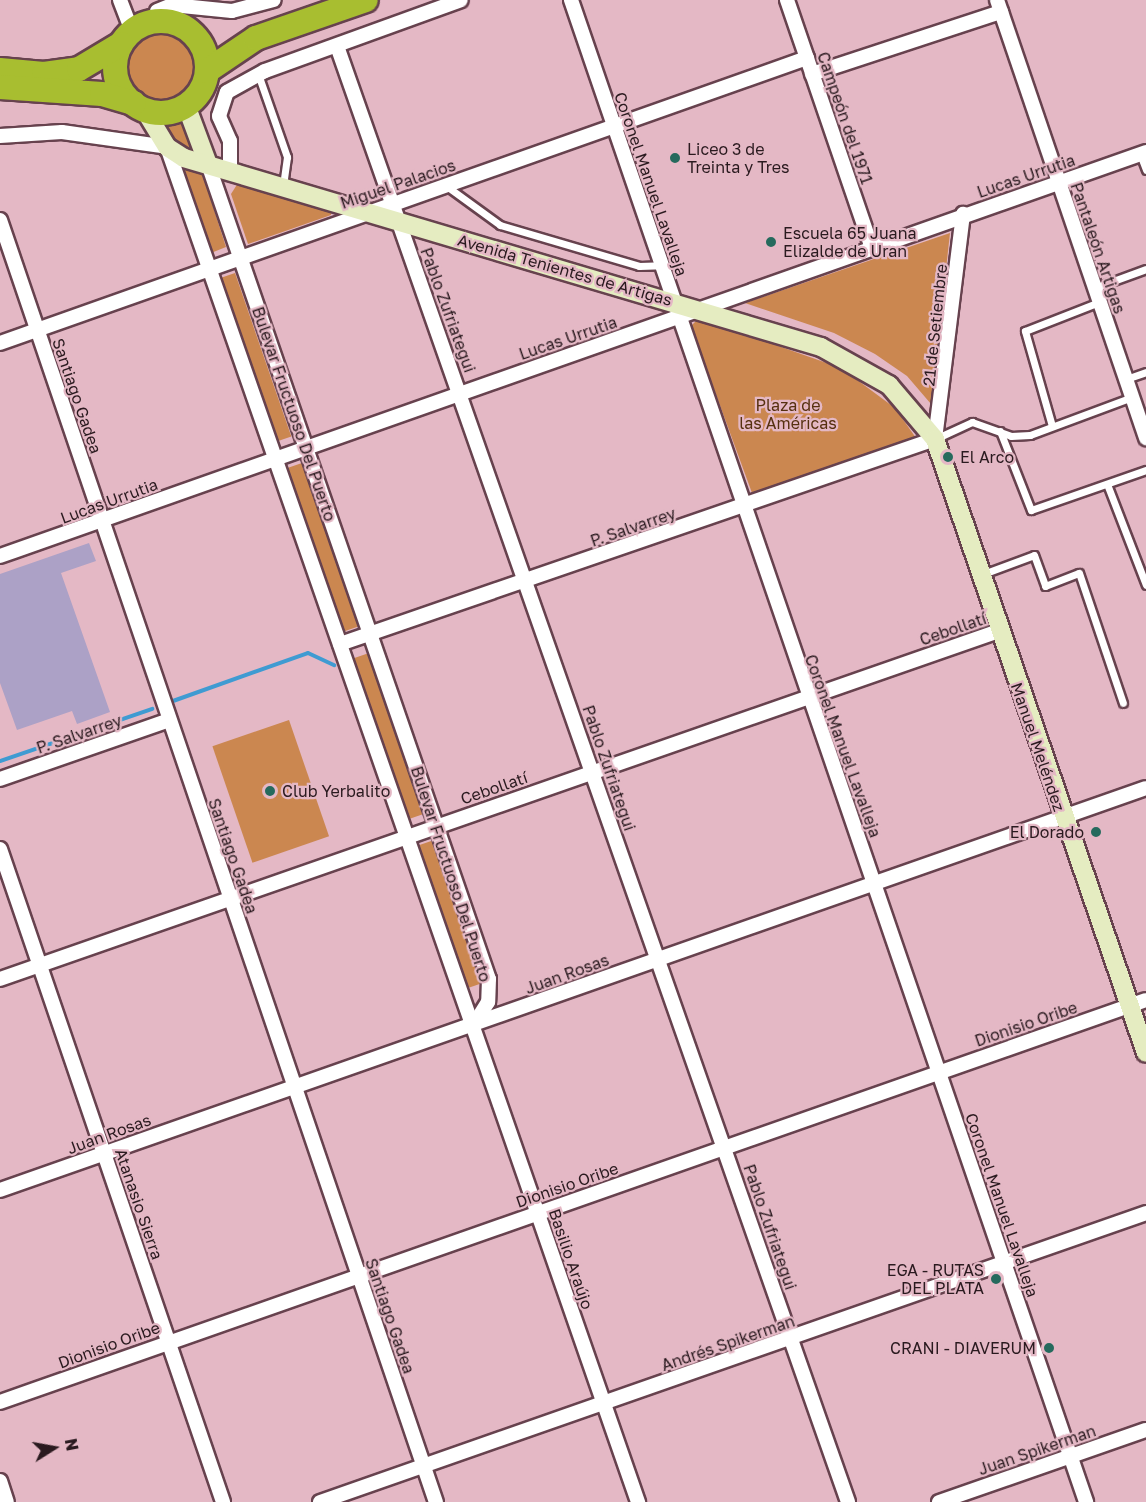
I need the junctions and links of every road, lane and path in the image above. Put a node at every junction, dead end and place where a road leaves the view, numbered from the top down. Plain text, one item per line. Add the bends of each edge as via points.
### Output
1 (120, 0) edge
2 (274, 0) edge
3 (366, 0) edge
4 (461, 0) edge
5 (572, 0) edge
6 (787, 0) edge
7 (999, 6) edge
8 (157, 11) edge
9 (195, 35) junction
10 (127, 38) junction
11 (256, 38) junction
12 (337, 46) junction
13 (807, 58) junction
14 (0, 70) edge
15 (207, 71) junction
16 (258, 74) junction
17 (812, 74) junction
18 (0, 87) edge
19 (186, 105) junction
20 (139, 106) junction
21 (614, 126) junction
22 (0, 136) edge
23 (167, 147) junction
24 (1143, 153) edge
25 (208, 164) junction
26 (1146, 170) edge
27 (230, 171) junction
28 (1058, 182) junction
29 (283, 184) junction
30 (445, 185) junction
31 (370, 211) junction
32 (395, 212) junction
33 (963, 214) junction
34 (0, 220) edge
35 (871, 246) junction
36 (239, 257) junction
37 (662, 265) junction
38 (210, 268) junction
39 (1146, 269) edge
40 (1094, 288) junction
41 (1099, 302) junction
42 (677, 309) junction
43 (700, 309) junction
44 (37, 330) junction
45 (0, 343) edge
46 (1146, 372) edge
47 (1126, 379) junction
48 (461, 393) junction
49 (1132, 398) junction
50 (1052, 426) junction
51 (1000, 431) junction
52 (1146, 438) edge
53 (935, 439) junction
54 (305, 448) junction
55 (275, 458) junction
56 (1146, 470) edge
57 (1107, 484) junction
58 (742, 506) junction
59 (102, 522) junction
60 (0, 556) edge
61 (980, 575) junction
62 (527, 582) junction
63 (1146, 585) edge
64 (999, 631) junction
65 (370, 633) junction
66 (340, 644) junction
67 (808, 698) junction
68 (1123, 703) dead end
69 (169, 720) junction
70 (593, 772) junction
71 (0, 779) edge
72 (1146, 788) edge
73 (1062, 818) junction
74 (437, 825) junction
75 (407, 836) junction
76 (0, 849) edge
77 (873, 881) junction
78 (230, 898) junction
79 (658, 958) junction
80 (40, 965) junction
81 (0, 979) edge
82 (1138, 1003) edge
83 (473, 1026) junction
84 (1146, 1053) edge
85 (939, 1072) junction
86 (294, 1086) junction
87 (724, 1146) junction
88 (104, 1153) junction
89 (0, 1190) edge
90 (538, 1213) junction
91 (1146, 1213) edge
92 (1004, 1263) junction
93 (358, 1274) junction
94 (792, 1338) junction
95 (168, 1342) junction
96 (0, 1402) edge
97 (604, 1403) junction
98 (1146, 1430) edge
99 (1070, 1456) junction
100 (423, 1466) junction
101 (0, 1481) edge
102 (7, 1502) edge
103 (223, 1502) edge
104 (320, 1502) edge
105 (436, 1502) edge
106 (638, 1502) edge
107 (848, 1502) edge
108 (939, 1502) edge
109 (1086, 1502) edge

1 - 10 street
2 - 8 street via 232,11 172,5
3 - 11 highway
4 - 12 street
5 - 21 street, Coronel Manuel Lavalleja
6 - 13 street, Campeón del 1971
7 - 17 street
7 - 28 street, Pantaleón Artigas
8 - 9 highway
8 - 10 highway
9 - 11 highway
9 - 15 highway
10 - 14 highway via 79,69 44,74
10 - 20 highway via 117,76
11 - 15 highway
12 - 16 street
12 - 32 street, Pablo Zufriategui
13 - 17 street, Campeón del 1971
13 - 21 street, Miguel Palacios
15 - 19 highway
16 - 27 street via 221,99 219,116 230,141
16 - 29 lane via 287,157
17 - 35 street, Campeón del 1971
18 - 20 highway via 102,94
19 - 20 highway via 166,112
19 - 25 street, Bulevar Fructuoso Del Puerto
20 - 23 street, Bulevar Fructuoso Del Puerto
21 - 30 street, Miguel Palacios
21 - 37 street, Coronel Manuel Lavalleja
22 - 23 street via 62,132
23 - 25 street, Avenida Tenientes de Artigas
23 - 38 street, Bulevar Fructuoso Del Puerto
24 - 26 lane
24 - 28 street, Lucas Urrutia
25 - 27 street, Avenida Tenientes de Artigas
25 - 36 street, Bulevar Fructuoso Del Puerto
27 - 29 street, Avenida Tenientes de Artigas
28 - 33 street, Lucas Urrutia
28 - 40 street, Pantaleón Artigas
29 - 31 street, Avenida Tenientes de Artigas
30 - 32 street, Miguel Palacios
30 - 37 lane via 500,225 639,266
31 - 32 street, Avenida Tenientes de Artigas
31 - 36 street, Miguel Palacios
32 - 42 street, Avenida Tenientes de Artigas
32 - 48 street, Pablo Zufriategui
33 - 35 street, Lucas Urrutia
33 - 53 street, 21 de Setiembre
34 - 44 street, Santiago Gadea
35 - 43 street, Lucas Urrutia
36 - 38 street, Miguel Palacios
36 - 54 street, Bulevar Fructuoso Del Puerto
37 - 42 street, Coronel Manuel Lavalleja
38 - 44 street, Miguel Palacios
38 - 55 street, Bulevar Fructuoso Del Puerto
39 - 40 lane
40 - 41 street, Pantaleón Artigas
41 - 47 street, Pantaleón Artigas
41 - 50 lane via 1025,331
42 - 43 street, Avenida Tenientes de Artigas
42 - 48 street, Lucas Urrutia
42 - 58 street, Coronel Manuel Lavalleja
43 - 53 street, Avenida Tenientes de Artigas via 857,362 889,385
44 - 45 street, Miguel Palacios
44 - 59 street, Santiago Gadea
46 - 47 lane
47 - 49 street, Pantaleón Artigas
48 - 54 street, Lucas Urrutia
48 - 62 street, Pablo Zufriategui
49 - 50 lane
49 - 52 street, Pantaleón Artigas
50 - 51 lane via 1019,436
51 - 53 lane via 972,422
51 - 57 lane via 1031,510
53 - 58 street, P. Salvarrey
53 - 61 street, Manuel Meléndez
54 - 55 street, Lucas Urrutia
54 - 65 street, Bulevar Fructuoso Del Puerto
55 - 59 street, Lucas Urrutia
55 - 66 street, Bulevar Fructuoso Del Puerto
56 - 57 lane
57 - 63 lane
58 - 62 street, P. Salvarrey
58 - 67 street, Coronel Manuel Lavalleja
59 - 60 street, Lucas Urrutia
59 - 69 street, Santiago Gadea
61 - 64 street, Manuel Meléndez
61 - 68 lane via 1034,555 1045,586 1079,573
62 - 65 street, P. Salvarrey
62 - 70 street, Pablo Zufriategui
64 - 67 street, Cebollatí
64 - 73 street, Manuel Meléndez
65 - 66 street, P. Salvarrey
65 - 74 street, Bulevar Fructuoso Del Puerto
66 - 75 street, Bulevar Fructuoso Del Puerto
67 - 70 street, Cebollatí
67 - 77 street, Coronel Manuel Lavalleja
69 - 71 street, P. Salvarrey
69 - 78 street, Santiago Gadea
70 - 74 street, Cebollatí
70 - 79 street, Pablo Zufriategui
72 - 73 street, Juan Rosas
73 - 77 street, Juan Rosas
73 - 82 street, Manuel Meléndez
74 - 75 street, Cebollatí
74 - 83 street, Bulevar Fructuoso Del Puerto via 489,979 488,1002
75 - 78 street, Cebollatí
75 - 83 street, Bulevar Fructuoso Del Puerto
76 - 80 street, Atanasio Sierra
77 - 79 street, Juan Rosas
77 - 85 street, Coronel Manuel Lavalleja
78 - 80 street, Cebollatí
78 - 86 street, Santiago Gadea
79 - 83 street, Juan Rosas
79 - 87 street, Pablo Zufriategui
80 - 81 street, Cebollatí
80 - 88 street, Atanasio Sierra
82 - 84 street, Manuel Meléndez
82 - 85 street, Dionisio Oribe
83 - 86 street, Juan Rosas
83 - 90 street, Basilio Araújo
85 - 87 street, Dionisio Oribe
85 - 92 street, Coronel Manuel Lavalleja
86 - 88 street, Juan Rosas
86 - 93 street, Santiago Gadea
87 - 90 street, Dionisio Oribe
87 - 94 street, Pablo Zufriategui
88 - 89 street, Juan Rosas
88 - 95 street, Atanasio Sierra
90 - 93 street, Dionisio Oribe
90 - 97 street, Basilio Araújo
91 - 92 street, Andrés Spikerman
92 - 94 street, Andrés Spikerman
92 - 99 street, Coronel Manuel Lavalleja
93 - 95 street, Dionisio Oribe
93 - 100 street, Santiago Gadea
94 - 97 street, Andrés Spikerman
94 - 107 street, Pablo Zufriategui
95 - 96 street, Dionisio Oribe
95 - 103 street, Atanasio Sierra
97 - 100 street, Andrés Spikerman
97 - 106 street, Basilio Araújo
98 - 99 street, Juan Spikerman
99 - 108 street, Juan Spikerman
99 - 109 street, Coronel Manuel Lavalleja
100 - 104 street, Andrés Spikerman
100 - 105 street, Santiago Gadea
101 - 102 street

